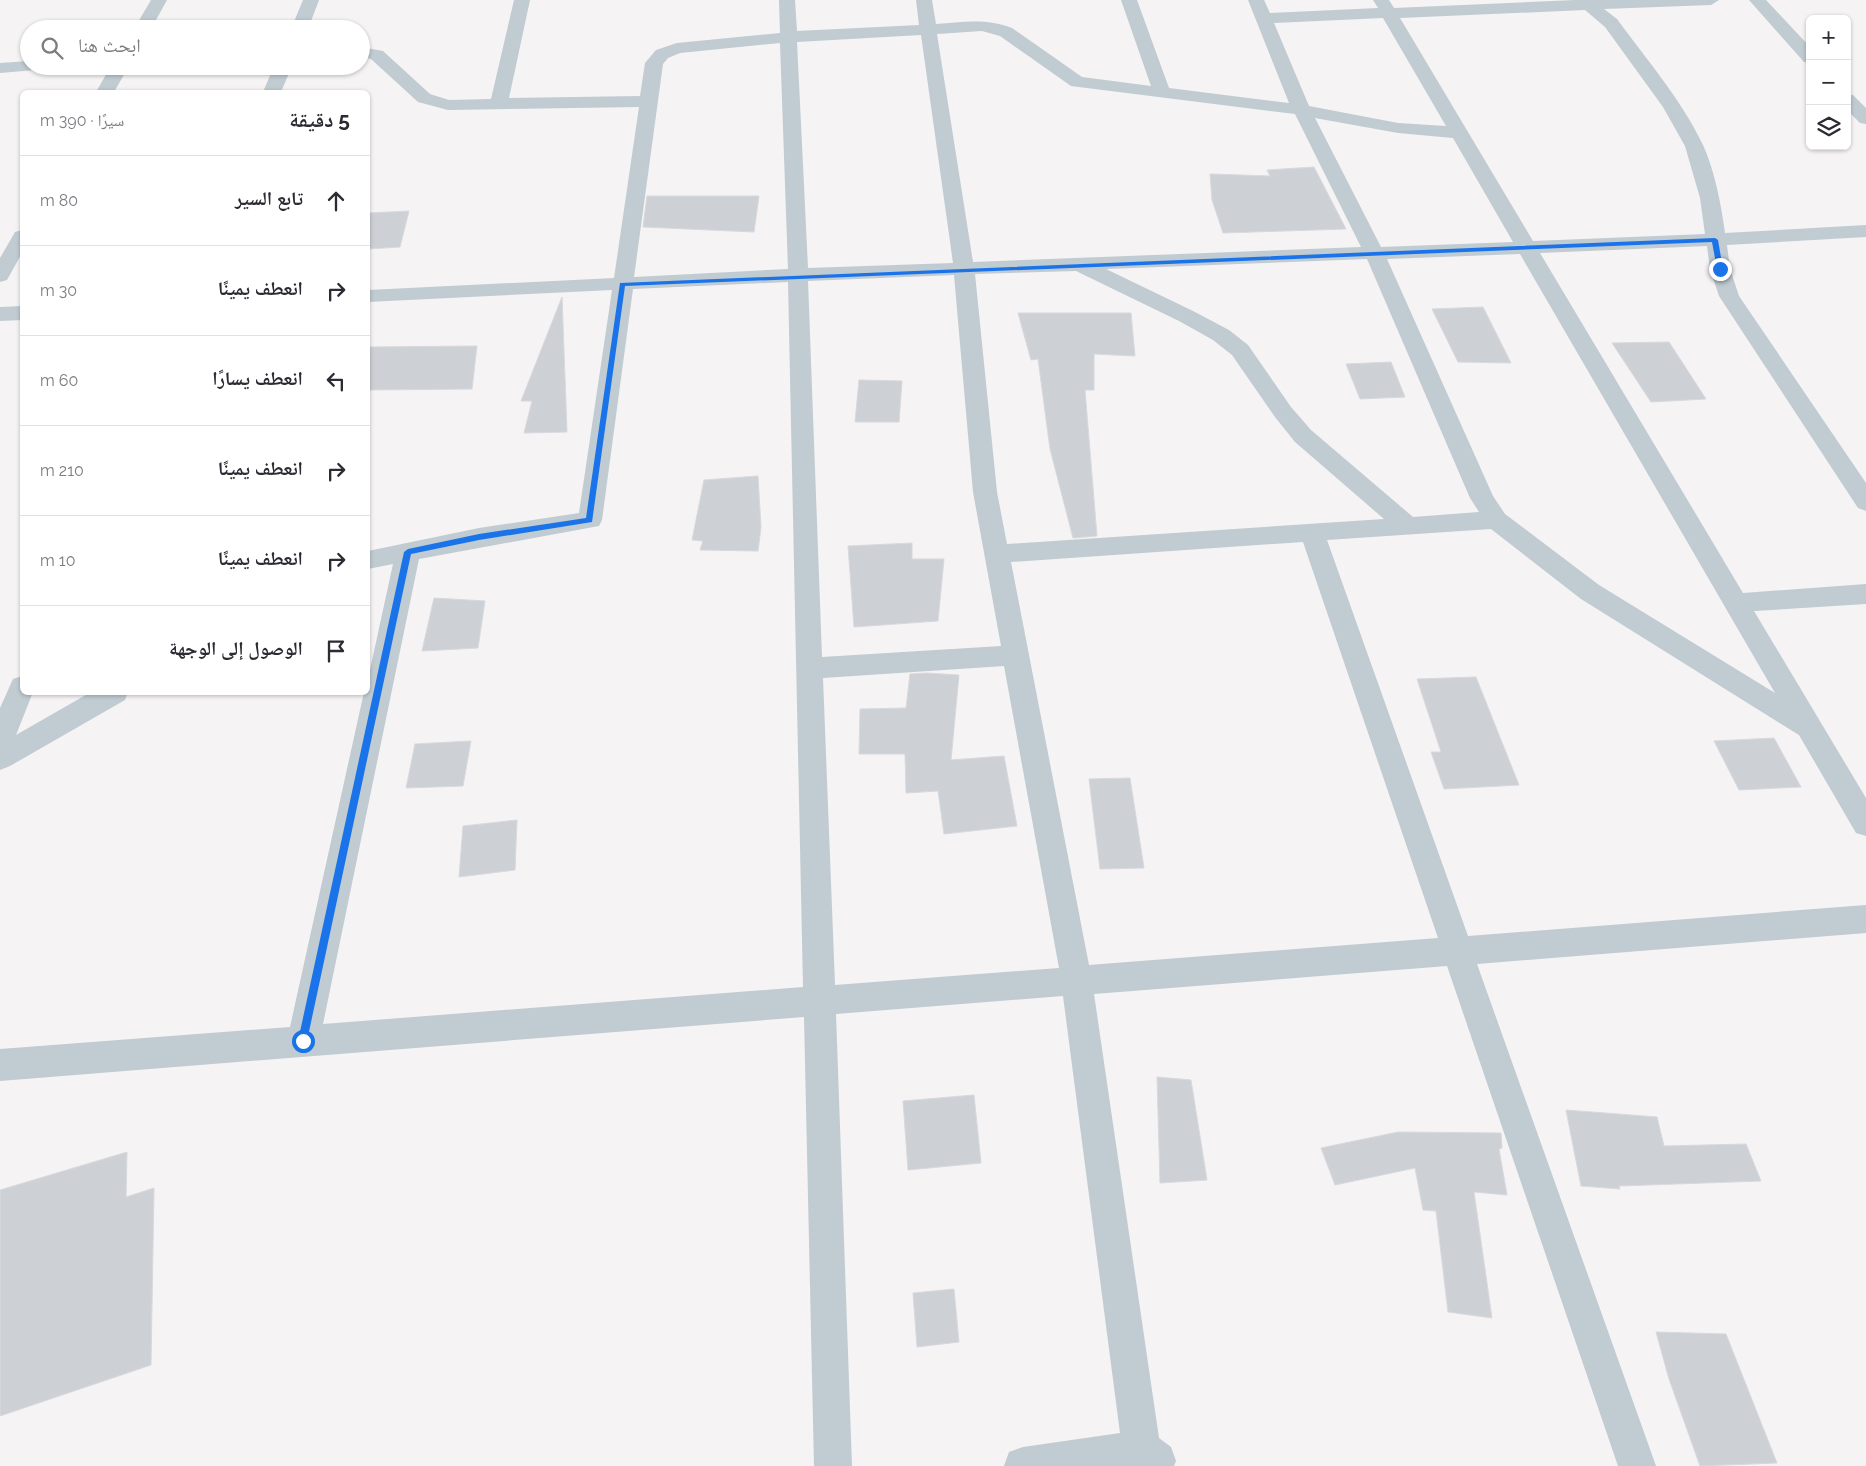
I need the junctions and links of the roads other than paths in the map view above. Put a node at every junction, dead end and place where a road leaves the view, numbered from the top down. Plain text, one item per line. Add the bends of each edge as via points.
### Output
1 (159, 0) edge
2 (311, 0) edge
3 (522, 0) edge
4 (787, 0) edge
5 (924, 0) edge
6 (1129, 0) edge
7 (1711, 0) edge
8 (1757, 0) edge
9 (1587, 3) edge
10 (1385, 7) edge
11 (1260, 9) edge
12 (147, 20) edge
13 (303, 20) edge
14 (928, 28) junction
15 (788, 37) junction
16 (370, 54) edge
17 (1806, 54) edge
18 (20, 67) edge
19 (0, 68) edge
20 (115, 75) edge
21 (279, 75) edge
22 (106, 90) edge
23 (273, 90) edge
24 (1162, 92) junction
25 (648, 101) junction
26 (1851, 103) edge
27 (498, 104) junction
28 (1301, 109) junction
29 (1866, 120) edge
30 (1460, 133) junction
31 (1866, 231) edge
32 (20, 240) edge
33 (1715, 240) junction
34 (1526, 247) junction
35 (1374, 253) junction
36 (1080, 264) junction
37 (964, 269) junction
38 (798, 275) junction
39 (0, 276) edge
40 (622, 284) junction
41 (370, 296) edge
42 (20, 313) edge
43 (0, 314) edge
44 (1866, 502) edge
45 (1496, 520) junction
46 (1408, 526) junction
47 (1312, 533) junction
48 (408, 552) junction
49 (995, 554) junction
50 (370, 560) edge
51 (1866, 594) edge
52 (1736, 603) junction
53 (1016, 655) junction
54 (810, 668) junction
55 (20, 692) edge
56 (110, 695) edge
57 (1811, 729) junction
58 (0, 741) edge
59 (0, 758) edge
60 (1866, 824) edge
61 (1866, 919) edge
62 (1456, 951) junction
63 (1077, 982) junction
64 (820, 1002) junction
65 (303, 1041) junction
66 (0, 1065) edge
67 (1150, 1460) edge
68 (833, 1466) edge
69 (1023, 1466) edge
70 (1637, 1466) edge

1 - 12 street
2 - 13 street
3 - 27 street
4 - 15 street
5 - 14 street
6 - 24 street
7 - 9 street
8 - 17 street
9 - 10 street
9 - 33 street via 1611,23 1672,106 1694,146 1710,198
10 - 11 street
10 - 30 street
11 - 28 street
14 - 15 street
14 - 24 street via 996,28 1077,82
14 - 37 street
15 - 25 street via 677,48 662,54 654,63
15 - 38 street
16 - 27 street via 377,55 424,98 433,102 460,106
18 - 19 street
20 - 22 street
21 - 23 street
24 - 28 street
25 - 27 street
25 - 40 street
26 - 29 street
28 - 30 street via 1378,125
28 - 35 street
30 - 34 street
31 - 33 street
32 - 39 street
33 - 34 street
33 - 44 street via 1729,296
34 - 35 street
34 - 52 street
35 - 36 street
35 - 45 street via 1482,498
36 - 37 street
36 - 46 street via 1186,316 1221,335 1240,350 1282,412 1303,436
37 - 38 street
37 - 49 street via 982,465
38 - 40 street
38 - 54 street
40 - 41 street
40 - 48 street via 590,520
42 - 43 street
45 - 46 street
45 - 57 street via 1590,592
46 - 47 street
47 - 49 street
47 - 62 street
48 - 50 street
48 - 65 street
49 - 53 street
51 - 52 street
52 - 57 street
53 - 54 street
53 - 63 street
54 - 64 street
55 - 58 street
56 - 59 street
57 - 60 street
61 - 62 street
62 - 63 street
62 - 70 street
63 - 64 street
63 - 67 street
64 - 65 street
64 - 68 street
65 - 66 street
67 - 69 street

